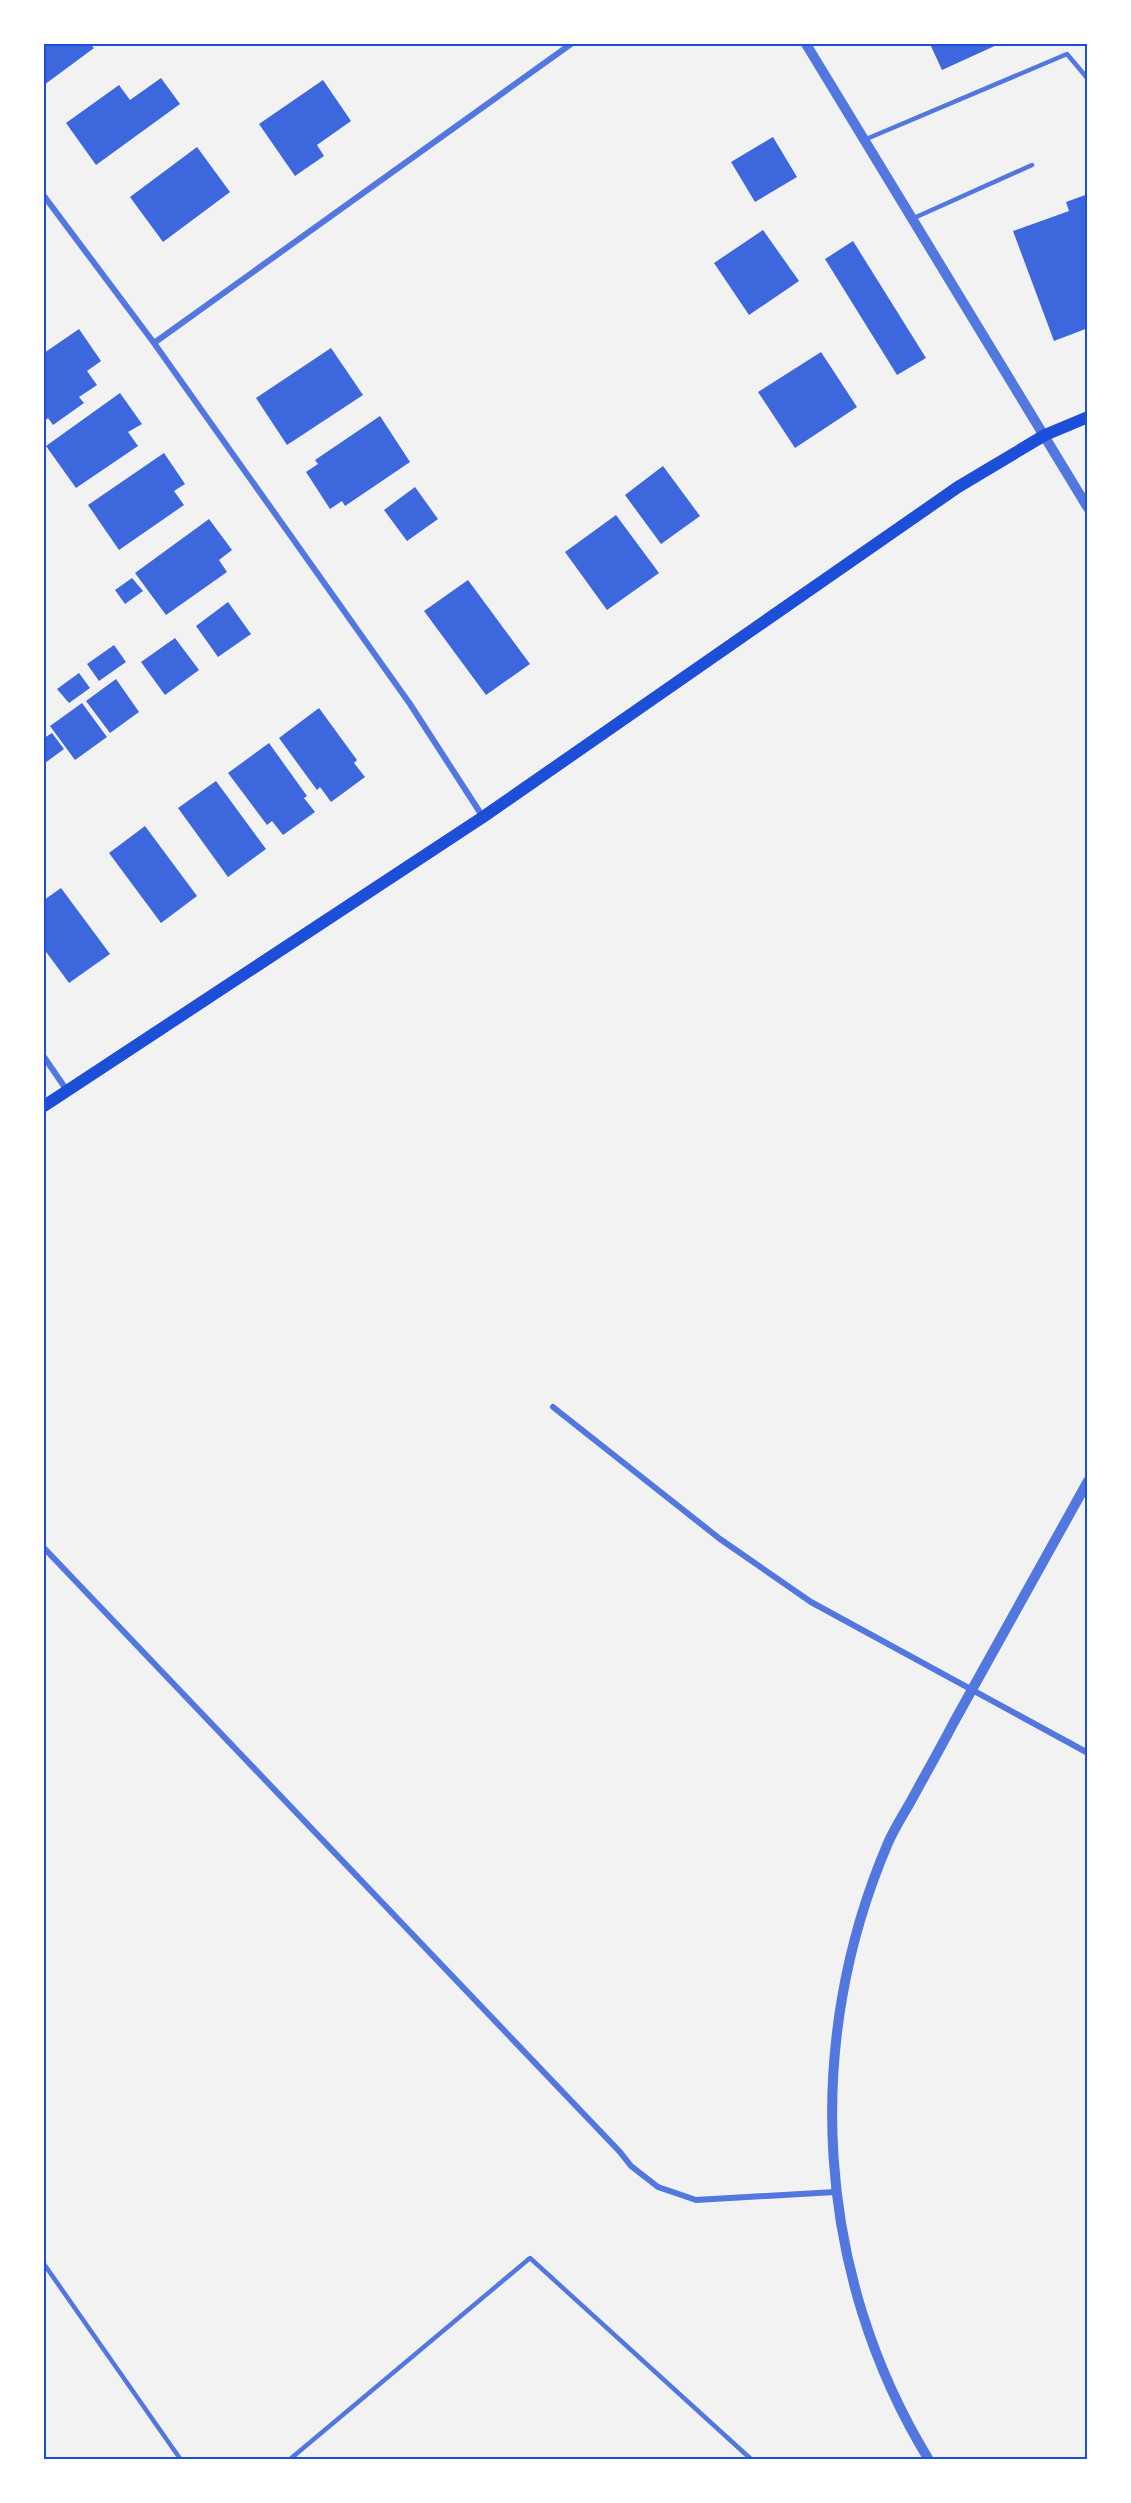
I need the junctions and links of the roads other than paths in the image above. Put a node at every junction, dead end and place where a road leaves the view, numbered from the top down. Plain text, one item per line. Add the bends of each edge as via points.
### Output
1 (572, 44) edge
2 (806, 44) edge
3 (1088, 79) edge
4 (863, 140) junction
5 (1032, 165) dead end
6 (44, 196) edge
7 (912, 219) junction
8 (154, 343) junction
9 (1088, 417) edge
10 (1045, 435) junction
11 (1088, 508) edge
12 (483, 817) junction
13 (44, 1057) edge
14 (66, 1089) junction
15 (44, 1106) edge
16 (553, 1407) dead end
17 (1088, 1481) edge
18 (44, 1548) edge
19 (972, 1690) junction
20 (1088, 1753) edge
21 (835, 2192) junction
22 (44, 2264) edge
23 (181, 2460) edge
24 (289, 2460) edge
25 (752, 2460) edge
26 (929, 2460) edge

1 - 8 street
2 - 4 street
3 - 4 lane via 1067,54
4 - 7 street
5 - 7 lane
6 - 8 street
7 - 10 street
8 - 12 street via 410,704
9 - 10 main road
10 - 11 street
10 - 12 main road via 948,494
12 - 14 main road
13 - 14 street
14 - 15 main road
16 - 19 street via 720,1539 811,1602
17 - 19 street
18 - 21 street via 631,2166 658,2187 696,2200
19 - 20 street
19 - 21 street via 888,1842 852,1945 836,2024 831,2093
21 - 26 street via 857,2299 889,2386
22 - 23 lane
24 - 25 lane via 530,2258

